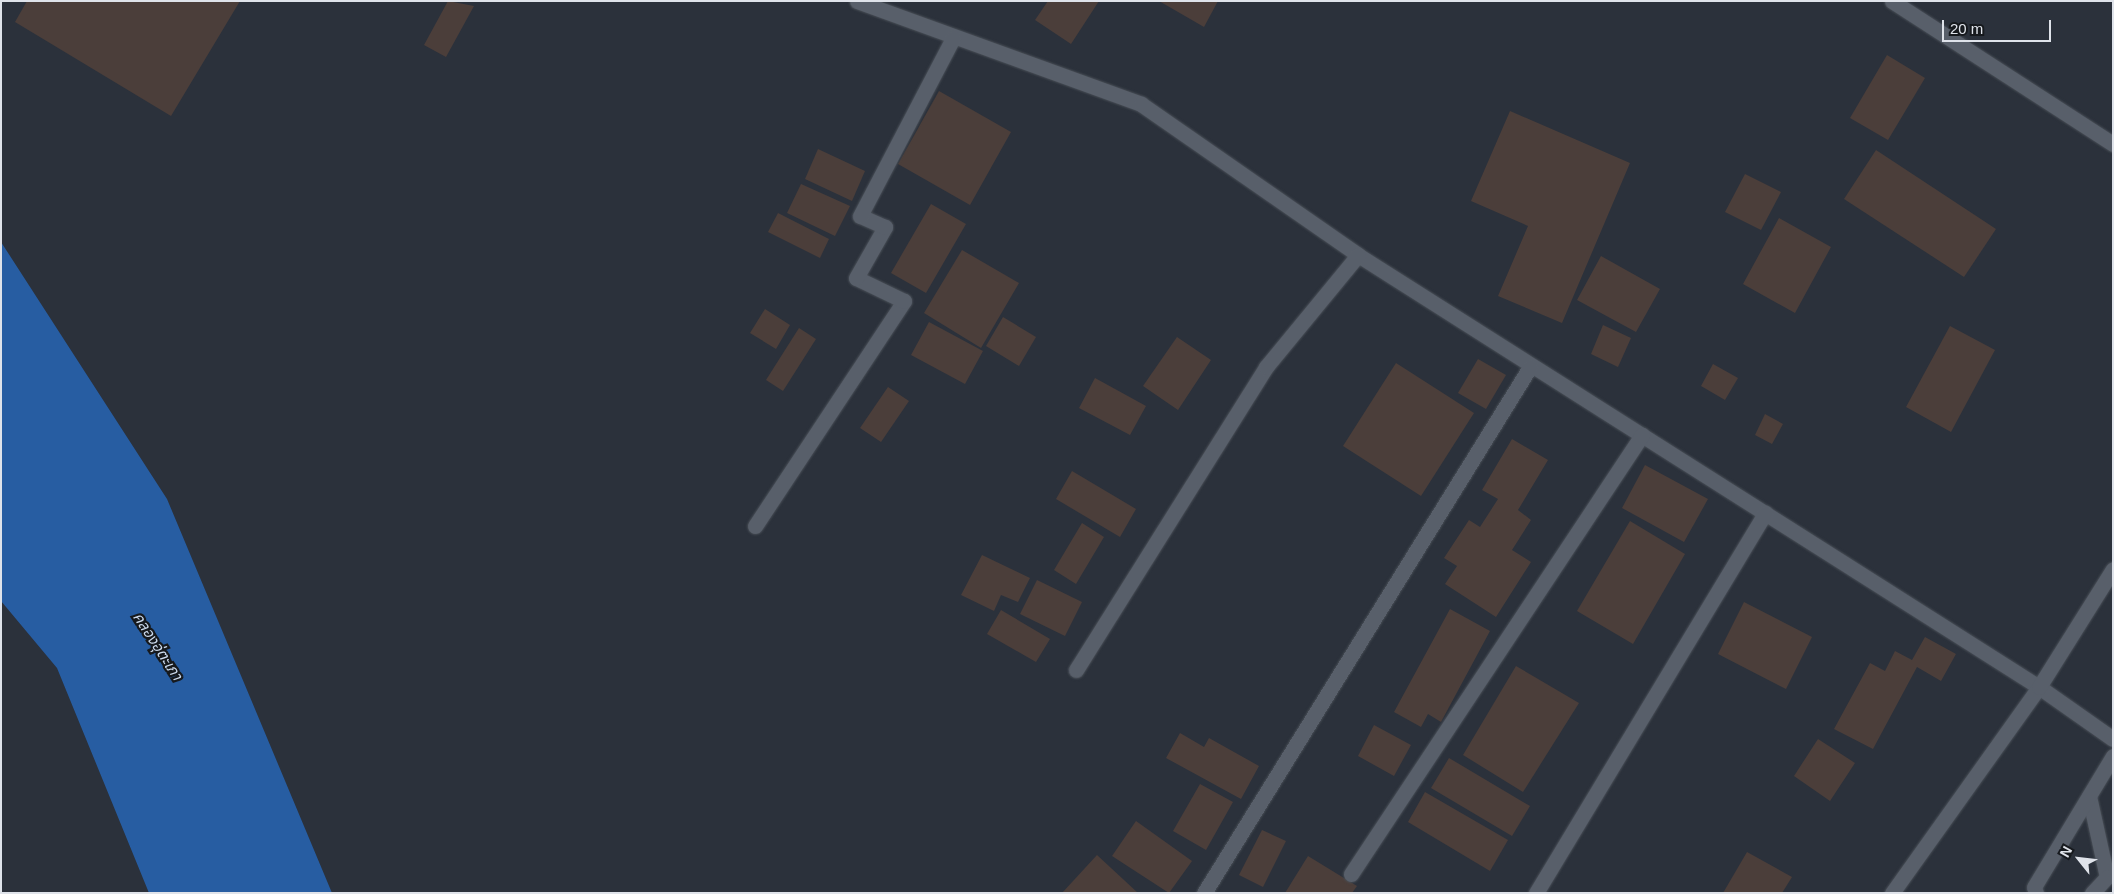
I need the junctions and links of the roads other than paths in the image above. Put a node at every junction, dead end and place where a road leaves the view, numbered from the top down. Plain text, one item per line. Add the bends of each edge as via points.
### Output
1 (857, 1) edge
2 (1892, 1) edge
3 (953, 38) junction
4 (2113, 144) edge
5 (1358, 255) junction
6 (1530, 367) junction
7 (1642, 436) junction
8 (1765, 513) junction
9 (755, 526) dead end
10 (2113, 569) edge
11 (1076, 670) dead end
12 (2039, 687) junction
13 (2113, 739) edge
14 (2113, 756) edge
15 (2089, 796) junction
16 (1351, 874) dead end
17 (1204, 893) edge
18 (1536, 893) edge
19 (1892, 893) edge
20 (2036, 893) edge
21 (2092, 893) edge

1 - 3 street
2 - 4 street
3 - 5 street via 1141,104
3 - 9 street via 860,216 885,227 856,278 904,301
5 - 6 street
5 - 11 street via 1266,367
6 - 7 street
6 - 17 street
7 - 8 street
7 - 16 street
8 - 12 street
8 - 18 street
10 - 12 street
12 - 13 street
12 - 19 street
14 - 15 street
15 - 20 street via 2034,886
15 - 21 street via 2107,877

